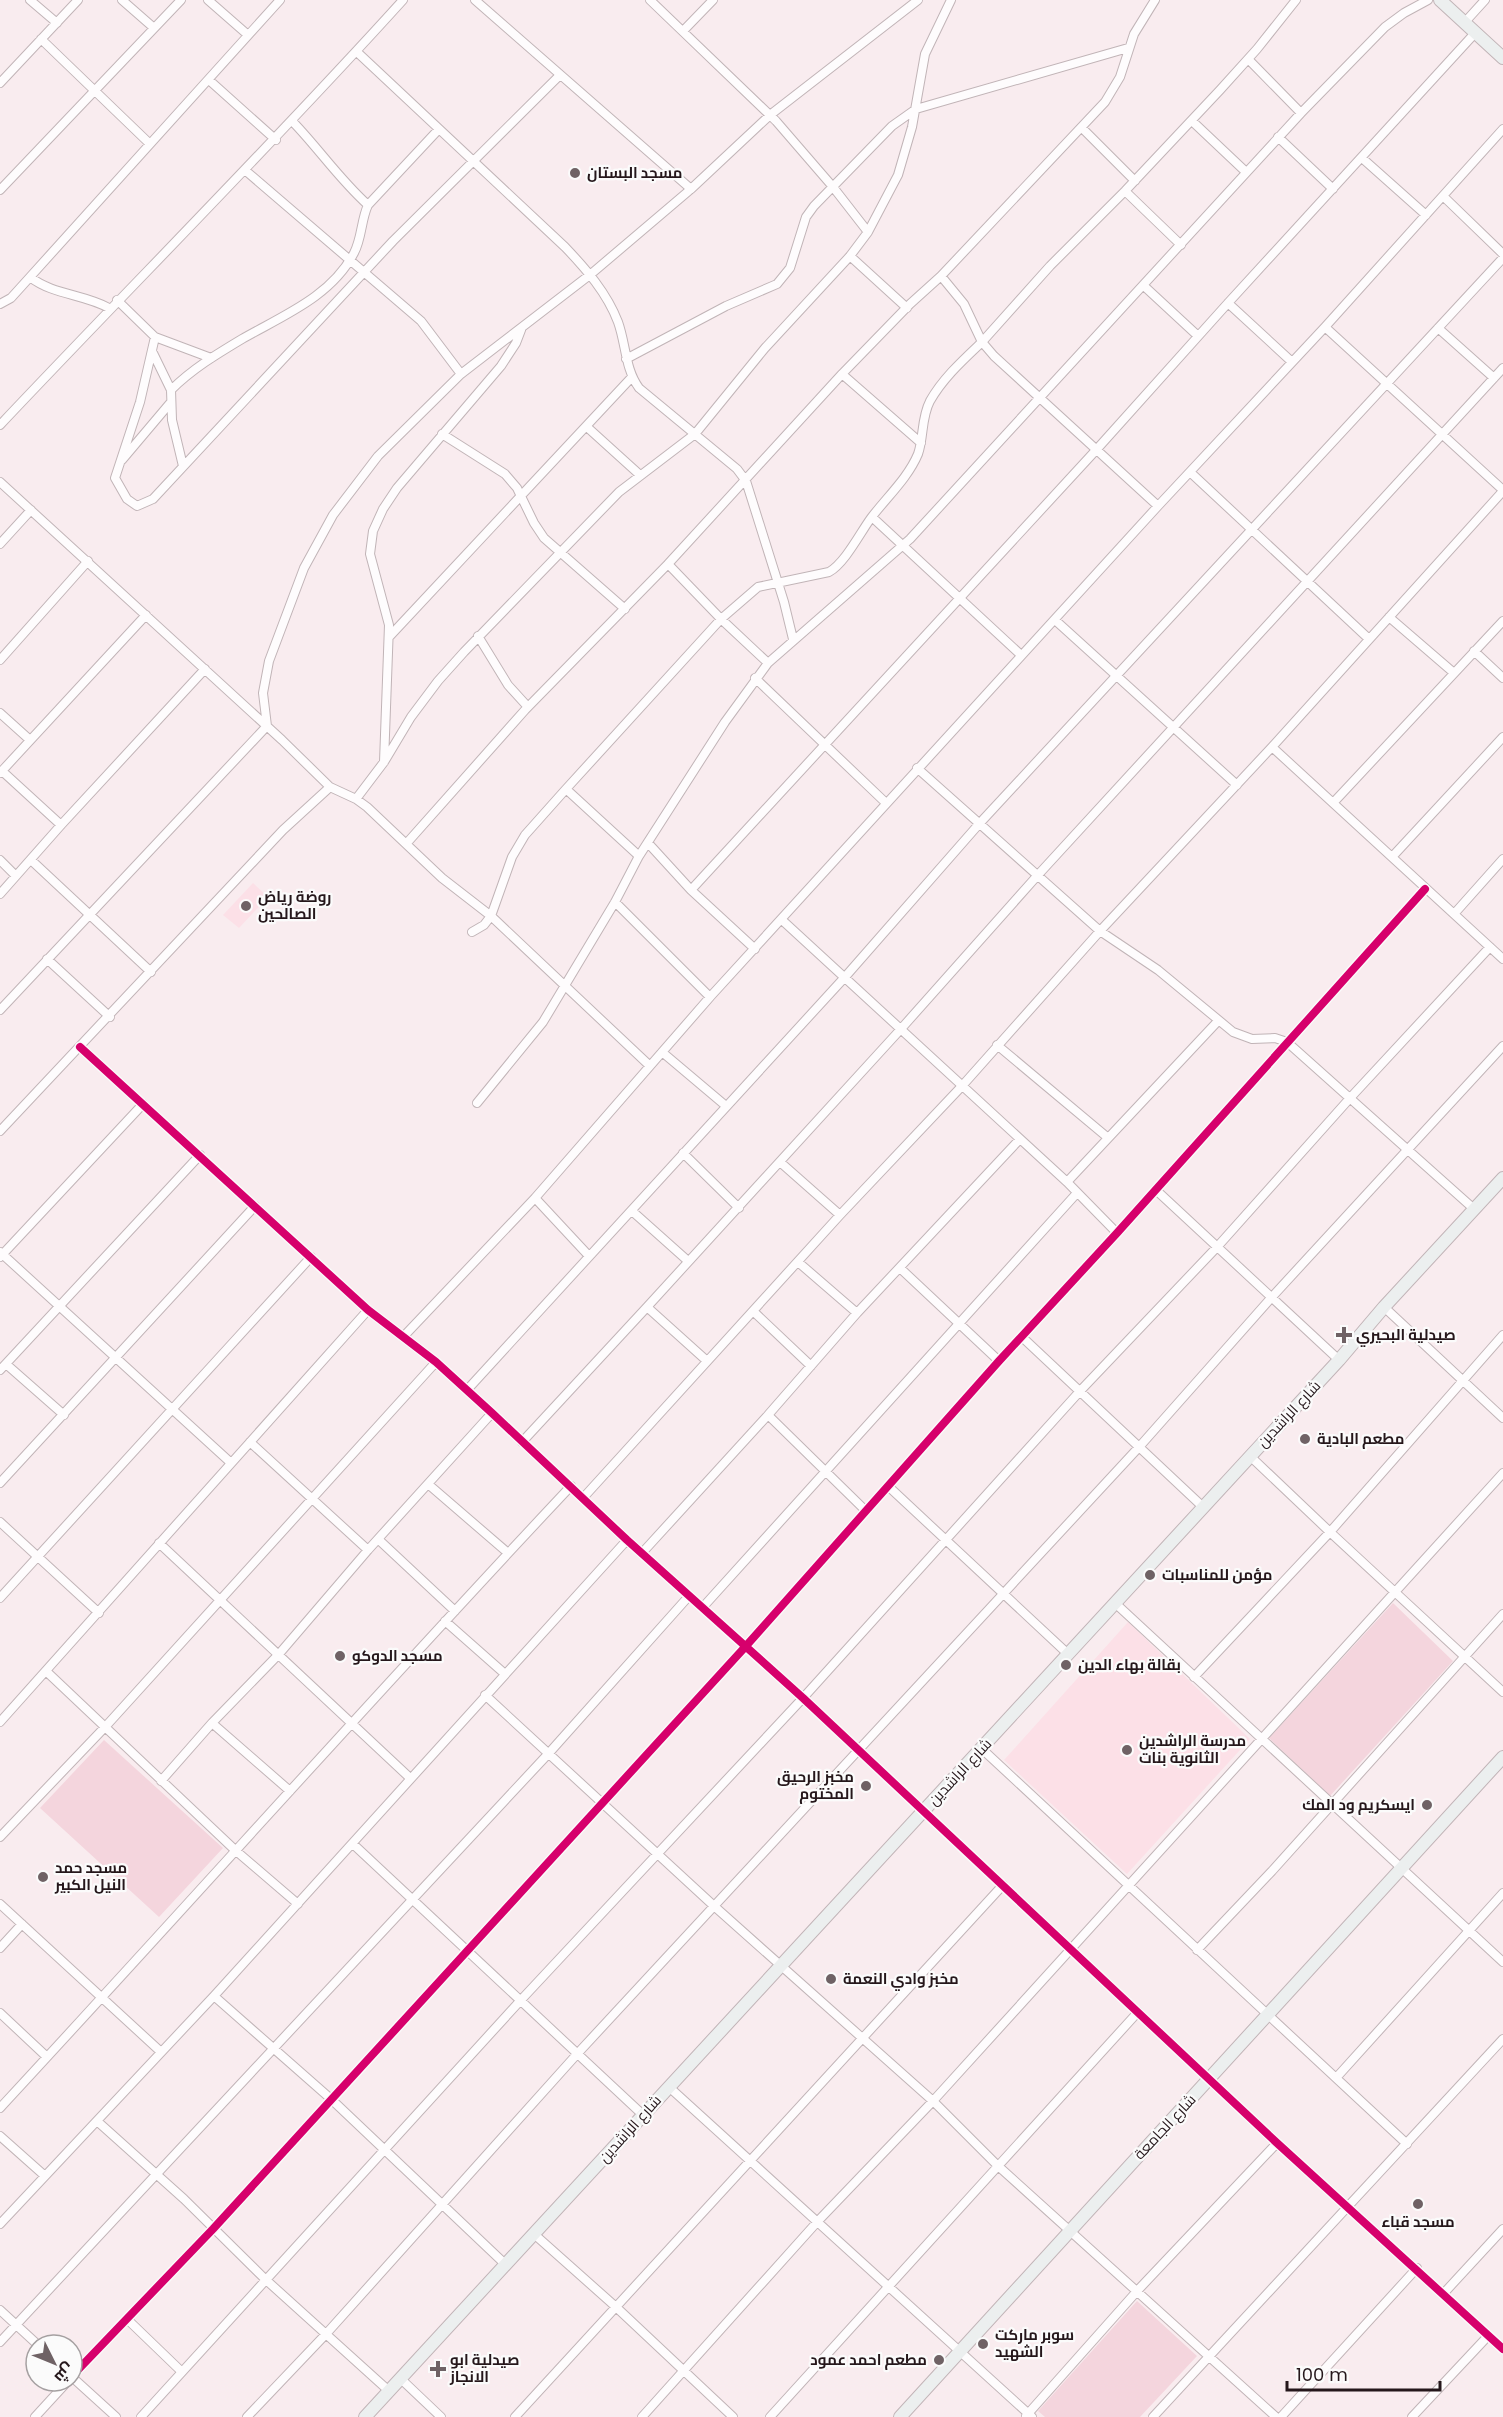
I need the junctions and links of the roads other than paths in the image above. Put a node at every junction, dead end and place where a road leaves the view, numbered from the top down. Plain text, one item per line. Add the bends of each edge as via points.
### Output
1 (30, 0) edge
2 (78, 0) edge
3 (122, 0) edge
4 (181, 0) edge
5 (208, 0) edge
6 (280, 0) edge
7 (403, 0) edge
8 (475, 0) edge
9 (650, 0) edge
10 (713, 0) edge
11 (918, 0) edge
12 (951, 0) edge
13 (1161, 0) edge
14 (1296, 0) edge
15 (1428, 0) edge
16 (1440, 0) edge
17 (1485, 0) edge
18 (1152, 3) edge
19 (1465, 22) junction
20 (57, 23) junction
21 (154, 28) junction
22 (683, 31) junction
23 (1476, 32) junction
24 (248, 35) junction
25 (41, 39) junction
26 (1128, 48) junction
27 (357, 52) junction
28 (1503, 58) edge
29 (1248, 60) junction
30 (560, 75) junction
31 (209, 80) junction
32 (0, 83) edge
33 (95, 91) junction
34 (916, 109) junction
35 (1301, 113) junction
36 (770, 115) junction
37 (1192, 121) junction
38 (293, 122) junction
39 (1082, 128) junction
40 (439, 129) junction
41 (1503, 129) edge
42 (1278, 137) junction
43 (276, 140) junction
44 (150, 144) junction
45 (1362, 158) junction
46 (474, 162) junction
47 (246, 171) junction
48 (1246, 172) junction
49 (1135, 180) junction
50 (833, 187) junction
51 (691, 189) junction
52 (1334, 189) junction
53 (0, 190) edge
54 (1125, 191) junction
55 (1443, 196) junction
56 (368, 205) junction
57 (1426, 215) junction
58 (868, 232) junction
59 (1181, 244) junction
60 (850, 256) junction
61 (1503, 256) edge
62 (350, 260) junction
63 (365, 271) junction
64 (591, 274) junction
65 (942, 276) junction
66 (30, 277) junction
67 (1144, 286) junction
68 (117, 300) junction
69 (1228, 303) junction
70 (0, 304) edge
71 (110, 308) junction
72 (907, 308) junction
73 (1325, 327) junction
74 (1438, 328) junction
75 (521, 329) junction
76 (1198, 336) junction
77 (155, 337) junction
78 (982, 342) junction
79 (152, 351) junction
80 (211, 358) junction
81 (626, 359) junction
82 (1292, 362) junction
83 (1503, 368) edge
84 (461, 374) junction
85 (842, 374) junction
86 (632, 377) junction
87 (1494, 378) junction
88 (1387, 383) junction
89 (171, 390) junction
90 (1039, 398) junction
91 (171, 402) junction
92 (0, 425) edge
93 (587, 427) junction
94 (442, 434) junction
95 (695, 434) junction
96 (1444, 435) junction
97 (921, 443) junction
98 (1097, 449) junction
99 (120, 462) junction
100 (183, 466) junction
101 (1190, 471) junction
102 (640, 475) junction
103 (746, 481) junction
104 (0, 483) edge
105 (1503, 491) edge
106 (522, 496) junction
107 (1158, 506) junction
108 (31, 510) junction
109 (872, 517) junction
110 (1252, 530) junction
111 (0, 544) edge
112 (904, 545) junction
113 (561, 553) junction
114 (88, 561) junction
115 (668, 564) junction
116 (1308, 580) junction
117 (778, 583) junction
118 (959, 597) junction
119 (625, 609) junction
120 (146, 615) junction
121 (1389, 617) junction
122 (721, 619) junction
123 (1055, 620) junction
124 (1503, 621) edge
125 (478, 636) junction
126 (389, 637) junction
127 (793, 639) junction
128 (1370, 639) junction
129 (1474, 651) junction
130 (1021, 655) junction
131 (0, 660) edge
132 (768, 663) junction
133 (205, 669) junction
134 (1454, 673) junction
135 (1117, 677) junction
136 (755, 678) junction
137 (1503, 678) edge
138 (528, 707) junction
139 (0, 713) edge
140 (267, 726) junction
141 (1174, 727) junction
142 (1503, 737) edge
143 (30, 740) junction
144 (825, 743) junction
145 (1272, 747) junction
146 (384, 762) junction
147 (917, 768) junction
148 (1, 772) edge
149 (1237, 785) junction
150 (330, 787) junction
151 (566, 789) junction
152 (356, 799) junction
153 (886, 803) junction
154 (1333, 803) junction
155 (979, 824) junction
156 (61, 825) junction
157 (648, 843) junction
158 (406, 844) junction
159 (639, 856) junction
160 (1392, 857) junction
161 (1503, 859) edge
162 (31, 860) junction
163 (0, 861) edge
164 (16, 876) junction
165 (1037, 876) junction
166 (1425, 889) junction
167 (691, 890) junction
168 (0, 894) edge
169 (615, 902) junction
170 (89, 914) junction
171 (1454, 914) junction
172 (491, 916) junction
173 (782, 920) junction
174 (1100, 931) junction
175 (472, 932) dead end
176 (1490, 947) junction
177 (755, 949) junction
178 (47, 959) junction
179 (1503, 959) edge
180 (152, 972) junction
181 (845, 977) junction
182 (565, 986) junction
183 (710, 998) junction
184 (0, 1010) edge
185 (110, 1017) junction
186 (1218, 1021) junction
187 (900, 1030) junction
188 (1287, 1042) junction
189 (997, 1045) junction
190 (1503, 1046) edge
191 (80, 1047) junction
192 (662, 1052) junction
193 (650, 1066) junction
194 (962, 1086) junction
195 (1351, 1097) junction
196 (477, 1103) dead end
197 (143, 1104) junction
198 (726, 1106) junction
199 (0, 1131) edge
200 (1107, 1137) junction
201 (1020, 1139) junction
202 (1407, 1149) junction
203 (683, 1154) junction
204 (200, 1155) junction
205 (780, 1162) junction
206 (1503, 1178) edge
207 (1066, 1182) junction
208 (1156, 1190) junction
209 (1077, 1193) junction
210 (535, 1198) junction
211 (255, 1206) junction
212 (738, 1208) junction
213 (1474, 1209) junction
214 (632, 1211) junction
215 (840, 1215) junction
216 (1118, 1233) junction
217 (1218, 1246) junction
218 (1, 1254) edge
219 (589, 1256) junction
220 (311, 1257) junction
221 (688, 1261) junction
222 (798, 1262) junction
223 (900, 1268) junction
224 (1271, 1298) junction
225 (59, 1306) junction
226 (647, 1307) junction
227 (1384, 1307) junction
228 (368, 1310) junction
229 (753, 1311) junction
230 (857, 1313) junction
231 (959, 1323) junction
232 (1503, 1335) edge
233 (404, 1336) junction
234 (1022, 1337) junction
235 (116, 1359) junction
236 (1339, 1360) junction
237 (706, 1361) junction
238 (999, 1361) junction
239 (436, 1362) junction
240 (811, 1366) junction
241 (3, 1367) edge
242 (1462, 1380) junction
243 (467, 1390) junction
244 (1081, 1390) junction
245 (172, 1410) junction
246 (492, 1413) junction
247 (64, 1415) junction
248 (768, 1415) junction
249 (1503, 1418) edge
250 (250, 1442) junction
251 (522, 1442) junction
252 (1140, 1446) junction
253 (1250, 1456) junction
254 (230, 1462) junction
255 (826, 1472) junction
256 (1503, 1473) edge
257 (0, 1483) edge
258 (428, 1484) junction
259 (571, 1486) junction
260 (888, 1486) junction
261 (312, 1498) junction
262 (583, 1498) junction
263 (1203, 1506) junction
264 (866, 1511) junction
265 (0, 1522) edge
266 (1330, 1532) junction
267 (946, 1539) junction
268 (379, 1540) junction
269 (627, 1540) junction
270 (159, 1543) junction
271 (368, 1550) junction
272 (508, 1553) junction
273 (642, 1553) junction
274 (37, 1556) junction
275 (1005, 1593) junction
276 (1394, 1593) junction
277 (689, 1596) junction
278 (0, 1598) edge
279 (221, 1600) junction
280 (1115, 1603) junction
281 (703, 1607) junction
282 (455, 1611) junction
283 (99, 1613) junction
284 (1503, 1614) edge
285 (445, 1621) junction
286 (746, 1646) junction
287 (279, 1654) junction
288 (1068, 1654) junction
289 (1465, 1657) junction
290 (47, 1671) junction
291 (505, 1674) junction
292 (1194, 1677) junction
293 (1503, 1692) edge
294 (485, 1695) junction
295 (803, 1698) junction
296 (0, 1722) edge
297 (212, 1723) junction
298 (353, 1724) junction
299 (106, 1726) junction
300 (1261, 1739) junction
301 (982, 1749) junction
302 (859, 1752) junction
303 (549, 1753) junction
304 (1503, 1757) edge
305 (410, 1778) junction
306 (161, 1781) junction
307 (290, 1791) junction
308 (602, 1804) junction
309 (1331, 1804) junction
310 (923, 1812) junction
311 (0, 1837) edge
312 (353, 1844) junction
313 (235, 1850) junction
314 (657, 1853) junction
315 (1400, 1868) junction
316 (1003, 1885) junction
317 (1129, 1885) junction
318 (1503, 1893) edge
319 (412, 1901) junction
320 (0, 1904) edge
321 (298, 1904) junction
322 (714, 1906) junction
323 (22, 1924) junction
324 (1468, 1930) junction
325 (0, 1948) edge
326 (1071, 1948) junction
327 (468, 1950) junction
328 (1197, 1950) junction
329 (1503, 1962) edge
330 (780, 1966) junction
331 (214, 1996) junction
332 (104, 1998) junction
333 (520, 2001) junction
334 (1138, 2012) junction
335 (0, 2013) edge
336 (1268, 2015) junction
337 (862, 2037) junction
338 (1503, 2039) edge
339 (274, 2048) junction
340 (161, 2052) junction
341 (578, 2053) junction
342 (47, 2057) junction
343 (1336, 2078) junction
344 (1210, 2079) junction
345 (669, 2087) junction
346 (331, 2100) junction
347 (933, 2101) junction
348 (0, 2108) edge
349 (643, 2115) junction
350 (97, 2121) junction
351 (0, 2136) edge
352 (1277, 2143) junction
353 (1407, 2144) junction
354 (385, 2151) junction
355 (751, 2161) junction
356 (997, 2165) junction
357 (45, 2176) junction
358 (156, 2176) junction
359 (441, 2204) junction
360 (1349, 2205) junction
361 (818, 2221) junction
362 (0, 2224) edge
363 (213, 2229) junction
364 (1503, 2229) edge
365 (1070, 2230) junction
366 (534, 2235) junction
367 (505, 2264) junction
368 (1417, 2268) junction
369 (265, 2279) junction
370 (888, 2286) junction
371 (1138, 2290) junction
372 (1444, 2293) junction
373 (616, 2307) junction
374 (0, 2310) edge
375 (127, 2319) junction
376 (16, 2325) junction
377 (25, 2333) edge
378 (326, 2334) junction
379 (1488, 2336) junction
380 (0, 2342) edge
381 (1503, 2349) edge
382 (960, 2351) junction
383 (1210, 2357) junction
384 (84, 2364) edge
385 (684, 2371) junction
386 (182, 2372) junction
387 (401, 2379) junction
388 (84, 2388) edge
389 (389, 2391) junction
390 (57, 2393) edge
391 (1028, 2416) edge
392 (35, 2417) edge
393 (116, 2417) edge
394 (141, 2417) edge
395 (248, 2417) edge
396 (365, 2417) edge
397 (441, 2417) edge
398 (515, 2417) edge
399 (642, 2417) edge
400 (733, 2417) edge
401 (770, 2417) edge
402 (900, 2417) edge
403 (1153, 2417) edge
404 (1276, 2417) edge
405 (1281, 2417) edge
406 (1412, 2417) edge

1 - 20 street
2 - 20 street
3 - 21 street
4 - 21 street
5 - 24 street
6 - 24 street
7 - 27 street
8 - 30 street
9 - 22 street
10 - 22 street
11 - 36 street
12 - 34 street via 925,54
13 - 18 street
14 - 29 street
15 - 35 street via 1385,27
16 - 19 street
17 - 19 street
18 - 26 street
19 - 23 street
20 - 25 street
21 - 33 street
22 - 36 street
23 - 28 street
23 - 45 street
24 - 31 street
25 - 32 street
25 - 33 street
26 - 34 street
26 - 39 street via 1113,89
27 - 38 street
27 - 40 street
29 - 35 street
29 - 37 street
30 - 46 street
30 - 51 street
31 - 43 street
31 - 44 street
33 - 44 street
33 - 53 street
34 - 50 street via 892,126
34 - 58 street via 898,175
35 - 42 street
36 - 50 street
36 - 51 street
37 - 48 street
37 - 49 street
38 - 43 street
38 - 56 street via 321,151 341,180
39 - 49 street
39 - 65 street
40 - 46 street
40 - 56 street
41 - 55 street
42 - 48 street
42 - 52 street
43 - 47 street
44 - 66 street
45 - 52 street
45 - 57 street
46 - 63 street
46 - 64 street
47 - 62 street
47 - 68 street
48 - 59 street
49 - 54 street
50 - 58 street
50 - 81 street via 806,217 792,263 777,284
51 - 64 street
52 - 69 street
54 - 59 street
54 - 78 street
55 - 57 street
55 - 61 street
56 - 62 street
57 - 73 street
58 - 60 street
59 - 67 street
60 - 72 street
60 - 95 street via 765,348
61 - 74 street
62 - 63 street
62 - 80 street via 330,284 306,303
63 - 84 street via 426,326
63 - 100 street
64 - 75 street
64 - 81 street via 618,322
65 - 72 street
65 - 78 street via 964,304
66 - 70 street
66 - 71 street via 51,289
67 - 76 street
67 - 90 street
68 - 71 street
68 - 77 street
69 - 76 street
69 - 82 street
71 - 92 street
72 - 85 street
73 - 82 street
73 - 88 street
74 - 87 street
74 - 88 street
75 - 84 street
75 - 94 street via 501,366
76 - 98 street
77 - 79 street
77 - 80 street
78 - 90 street
78 - 97 street via 956,366 929,402
79 - 89 street
79 - 99 street
80 - 89 street
81 - 86 street
82 - 101 street
83 - 87 street
84 - 140 street via 368,468 317,542 269,660 263,693
85 - 97 street
85 - 103 street
86 - 93 street
86 - 95 street via 639,388
87 - 96 street
88 - 96 street
88 - 110 street
89 - 91 street
90 - 98 street
90 - 112 street
91 - 99 street
91 - 100 street
93 - 102 street
93 - 106 street
94 - 106 street via 499,469
94 - 126 street via 397,488 373,531 370,554 387,612
95 - 102 street
95 - 103 street
96 - 105 street
96 - 116 street
97 - 109 street via 915,460
98 - 107 street
98 - 118 street
99 - 100 street via 115,478 127,499 137,506 153,499
101 - 107 street
101 - 110 street
102 - 113 street via 600,510
103 - 115 street
103 - 117 street
104 - 108 street
105 - 121 street
106 - 113 street via 538,530
106 - 126 street
107 - 123 street
108 - 111 street
108 - 114 street
109 - 112 street
109 - 117 street via 833,570
110 - 116 street
110 - 135 street
112 - 118 street
112 - 127 street
113 - 119 street
113 - 125 street
114 - 120 street
114 - 131 street
115 - 119 street
115 - 122 street
116 - 128 street
116 - 141 street
117 - 122 street via 754,588
117 - 127 street
118 - 130 street
118 - 144 street
119 - 138 street
120 - 133 street
120 - 143 street
121 - 128 street
121 - 134 street
122 - 132 street
122 - 151 street
123 - 130 street
123 - 135 street
124 - 129 street
125 - 138 street via 508,686
125 - 146 street via 411,717
126 - 146 street
127 - 132 street
128 - 145 street
129 - 134 street
129 - 137 street
130 - 147 street
132 - 136 street
133 - 140 street
133 - 156 street
134 - 154 street
135 - 141 street
135 - 155 street
136 - 144 street
136 - 157 street
138 - 158 street
139 - 143 street
140 - 150 street
140 - 170 street
141 - 149 street
141 - 165 street
142 - 160 street
143 - 148 street
144 - 153 street
144 - 167 street
145 - 149 street
145 - 154 street
146 - 152 street
147 - 153 street
147 - 155 street
148 - 156 street
149 - 174 street
150 - 152 street
150 - 180 street via 283,830
151 - 159 street
151 - 172 street via 517,847
152 - 158 street
153 - 173 street
154 - 160 street
155 - 165 street
155 - 181 street
156 - 162 street
157 - 159 street
157 - 167 street
158 - 172 street
159 - 169 street
160 - 166 street
161 - 171 street
162 - 164 street
162 - 170 street
163 - 164 street
164 - 168 street
165 - 174 street
165 - 187 street
166 - 171 street
166 - 188 street
167 - 177 street
169 - 182 street
169 - 183 street
170 - 178 street
170 - 180 street
171 - 176 street
172 - 175 street
172 - 182 street
173 - 177 street
173 - 181 street
174 - 186 street via 1158,970
174 - 189 street
176 - 179 street
176 - 195 street
177 - 183 street
178 - 184 street
178 - 185 street
180 - 185 street
181 - 187 street
181 - 198 street
182 - 193 street
182 - 196 street via 543,1023
183 - 192 street
185 - 191 street
186 - 188 street via 1243,1037
186 - 200 street
187 - 194 street
187 - 205 street
188 - 195 street
188 - 208 street
189 - 194 street
189 - 200 street
190 - 202 street
191 - 197 street
191 - 199 street
192 - 193 street
192 - 198 street
193 - 210 street
194 - 201 street
194 - 215 street
195 - 202 street
195 - 217 street
197 - 204 street
197 - 218 street
198 - 203 street
200 - 207 street
201 - 207 street
201 - 223 street
202 - 213 street
202 - 224 street
203 - 212 street
203 - 214 street
204 - 211 street
204 - 225 street
205 - 212 street
205 - 215 street
206 - 213 street, شارع الراشدين
207 - 209 street
208 - 216 street
208 - 217 street
209 - 216 street
209 - 231 street
210 - 219 street
210 - 233 street
211 - 220 street
211 - 235 street
212 - 221 street
213 - 227 street, شارع الراشدين
214 - 219 street
214 - 221 street
215 - 222 street
216 - 234 street
217 - 224 street
217 - 244 street
218 - 225 street
219 - 243 street
220 - 228 street
220 - 245 street
221 - 226 street
222 - 229 street
222 - 230 street
223 - 230 street
223 - 231 street
224 - 236 street
224 - 252 street
225 - 235 street
225 - 241 street
226 - 237 street
226 - 251 street
227 - 236 street, شارع الراشدين
227 - 242 street
228 - 233 street
228 - 250 street
229 - 237 street
229 - 240 street
230 - 240 street
231 - 238 street
231 - 255 street
232 - 242 street
233 - 239 street
234 - 238 street
234 - 244 street
235 - 245 street
235 - 247 street
236 - 253 street, شارع الراشدين
237 - 262 street
238 - 260 street
239 - 243 street
239 - 261 street
240 - 248 street
241 - 247 street
242 - 249 street
242 - 266 street
243 - 246 street
244 - 252 street
244 - 267 street
245 - 254 street
245 - 274 street
246 - 251 street
246 - 258 street
247 - 257 street
248 - 255 street
248 - 273 street
250 - 254 street
250 - 261 street
251 - 259 street
252 - 263 street
252 - 275 street
253 - 263 street, شارع الراشدين
253 - 266 street
254 - 270 street
255 - 264 street
255 - 281 street
256 - 276 street
258 - 268 street
258 - 272 street
259 - 262 street
259 - 272 street
260 - 264 street
260 - 267 street
261 - 271 street
261 - 279 street
262 - 269 street
263 - 280 street, شارع الراشدين
264 - 286 street
265 - 274 street
266 - 276 street
266 - 292 street
267 - 275 street
267 - 295 street
268 - 271 street
268 - 282 street
269 - 273 street
269 - 291 street
270 - 279 street
270 - 283 street
271 - 287 street
272 - 282 street
273 - 277 street
274 - 278 street
274 - 283 street
275 - 288 street
275 - 302 street
276 - 289 street
276 - 300 street
277 - 281 street
277 - 303 street
279 - 287 street
279 - 299 street
280 - 288 street, شارع الراشدين
280 - 292 street
281 - 286 street
282 - 285 street
283 - 290 street
284 - 289 street
285 - 291 street
285 - 298 street
286 - 295 street
286 - 308 street
287 - 297 street
287 - 298 street
288 - 301 street, شارع الراشدين
289 - 293 street
289 - 309 street
290 - 296 street
290 - 299 street
291 - 294 street
292 - 300 street
294 - 303 street
294 - 305 street
295 - 302 street
295 - 314 street
297 - 306 street
297 - 307 street
298 - 305 street
298 - 307 street
299 - 306 street
299 - 311 street
300 - 309 street
300 - 317 street
301 - 310 street, شارع الراشدين
301 - 317 street
302 - 310 street
302 - 322 street
303 - 308 street
303 - 319 street
304 - 315 street, شارع الجامعة
305 - 312 street
306 - 313 street
307 - 313 street
308 - 314 street
308 - 327 street
309 - 315 street
309 - 328 street
310 - 316 street
310 - 330 street, شارع الراشدين
312 - 319 street
312 - 321 street
313 - 321 street
313 - 332 street
314 - 322 street
314 - 333 street
315 - 324 street
315 - 336 street, شارع الجامعة
316 - 326 street
316 - 337 street
317 - 326 street
317 - 328 street
318 - 324 street
319 - 327 street
319 - 339 street
320 - 323 street
321 - 331 street
322 - 330 street
322 - 341 street
323 - 325 street
323 - 332 street
324 - 329 street
324 - 343 street
326 - 334 street
326 - 347 street
327 - 333 street
327 - 346 street
328 - 336 street
330 - 337 street
330 - 345 street, شارع الراشدين
331 - 339 street
331 - 340 street
332 - 340 street
332 - 342 street
333 - 341 street
333 - 354 street
334 - 344 street
334 - 356 street
335 - 342 street
336 - 343 street
336 - 344 street, شارع الجامعة
337 - 347 street
337 - 355 street
338 - 353 street
339 - 346 street
339 - 358 street
340 - 350 street
341 - 349 street
341 - 359 street
342 - 348 street
343 - 353 street
344 - 352 street
344 - 365 street, شارع الجامعة
345 - 349 street, شارع الراشدين
345 - 355 street
346 - 354 street
346 - 363 street
347 - 356 street
347 - 361 street
349 - 366 street, شارع الراشدين
350 - 357 street
350 - 358 street
351 - 357 street
352 - 360 street
352 - 371 street
353 - 360 street
354 - 359 street
354 - 369 street
355 - 361 street
355 - 373 street
356 - 365 street
356 - 370 street
357 - 362 street
358 - 363 street
358 - 376 street
359 - 367 street
359 - 378 street
360 - 368 street
360 - 383 street
361 - 370 street
361 - 385 street
363 - 369 street
363 - 375 street
364 - 372 street
365 - 371 street
365 - 382 street, شارع الجامعة
366 - 367 street, شارع الراشدين
366 - 373 street
367 - 387 street, شارع الراشدين
368 - 372 street
368 - 405 street
369 - 378 street
369 - 386 street
370 - 382 street
370 - 401 street
371 - 383 street
371 - 391 street
372 - 379 street
373 - 385 street
373 - 398 street
374 - 376 street
375 - 384 street
375 - 386 street
376 - 377 street
376 - 380 street
378 - 389 street
378 - 395 street
379 - 381 street
379 - 406 street
382 - 391 street
382 - 402 street, شارع الجامعة
383 - 403 street
383 - 404 street
385 - 399 street
385 - 400 street
386 - 394 street
387 - 389 street, شارع الراشدين
387 - 397 street
388 - 393 street
389 - 396 street, شارع الراشدين
390 - 392 street

